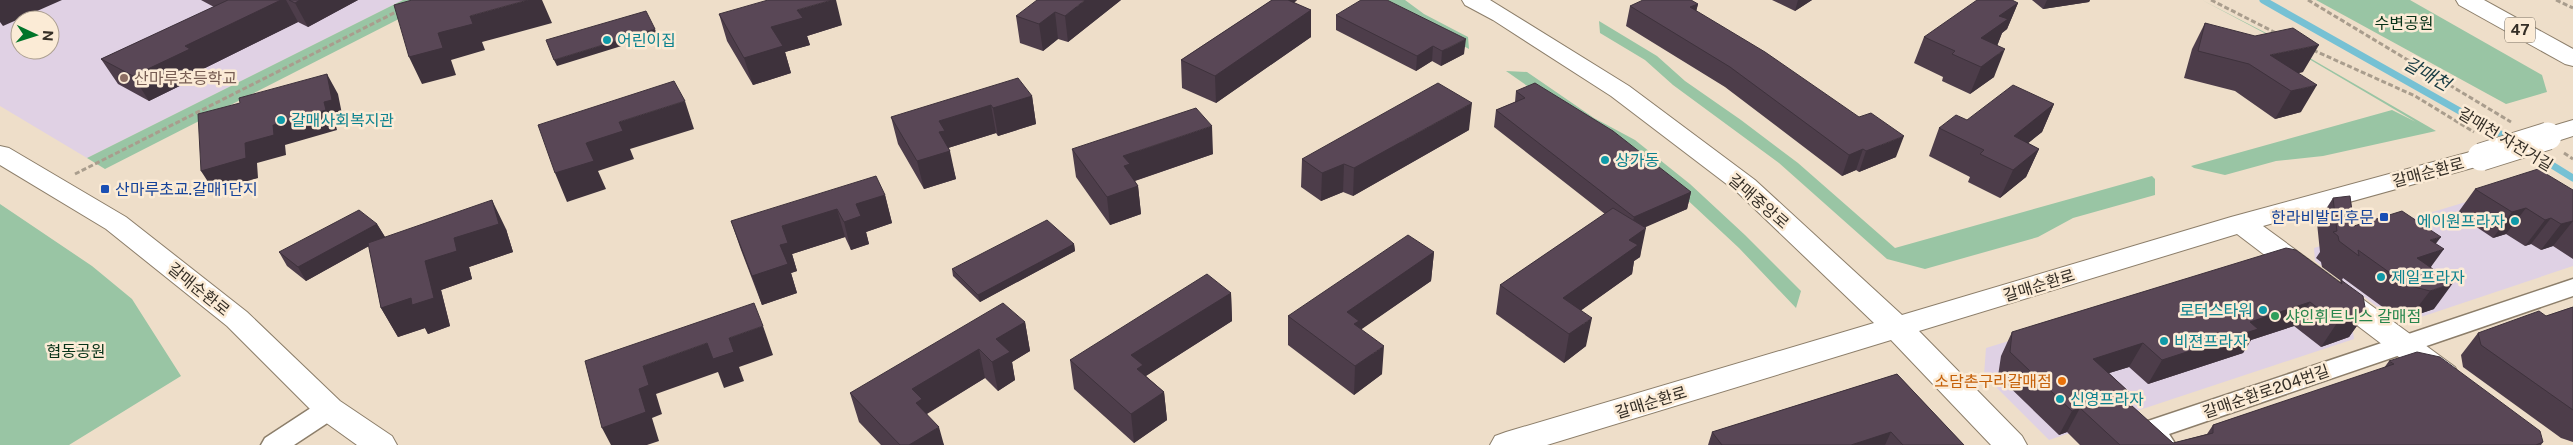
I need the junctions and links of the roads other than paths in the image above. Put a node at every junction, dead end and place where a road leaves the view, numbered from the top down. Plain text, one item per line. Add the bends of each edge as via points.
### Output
1 (1473, 0) edge
2 (2467, 0) edge
3 (2573, 59) edge
4 (2573, 128) edge
5 (0, 154) edge
6 (2241, 224) junction
7 (2573, 287) edge
8 (1898, 328) junction
9 (2404, 344) junction
10 (2466, 392) edge
11 (328, 409) junction
12 (274, 445) edge
13 (381, 445) edge
14 (1506, 445) edge
15 (2011, 445) edge
16 (2163, 445) edge

1 - 8 street, 갈매중앙로 via 1620,91 1746,186
2 - 3 street, 47
4 - 6 street, 갈매순환로, bridge via 2552,142 2481,147
5 - 11 street, 갈매순환로 via 116,223 237,319
6 - 8 street, 갈매순환로
6 - 9 street
7 - 9 street, 갈매순환로204번길
8 - 14 street, 갈매순환로
8 - 15 street, 갈매중앙로
9 - 10 street
9 - 16 street, 갈매순환로204번길 via 2148,431
11 - 12 street
11 - 13 street, 갈매순환로

